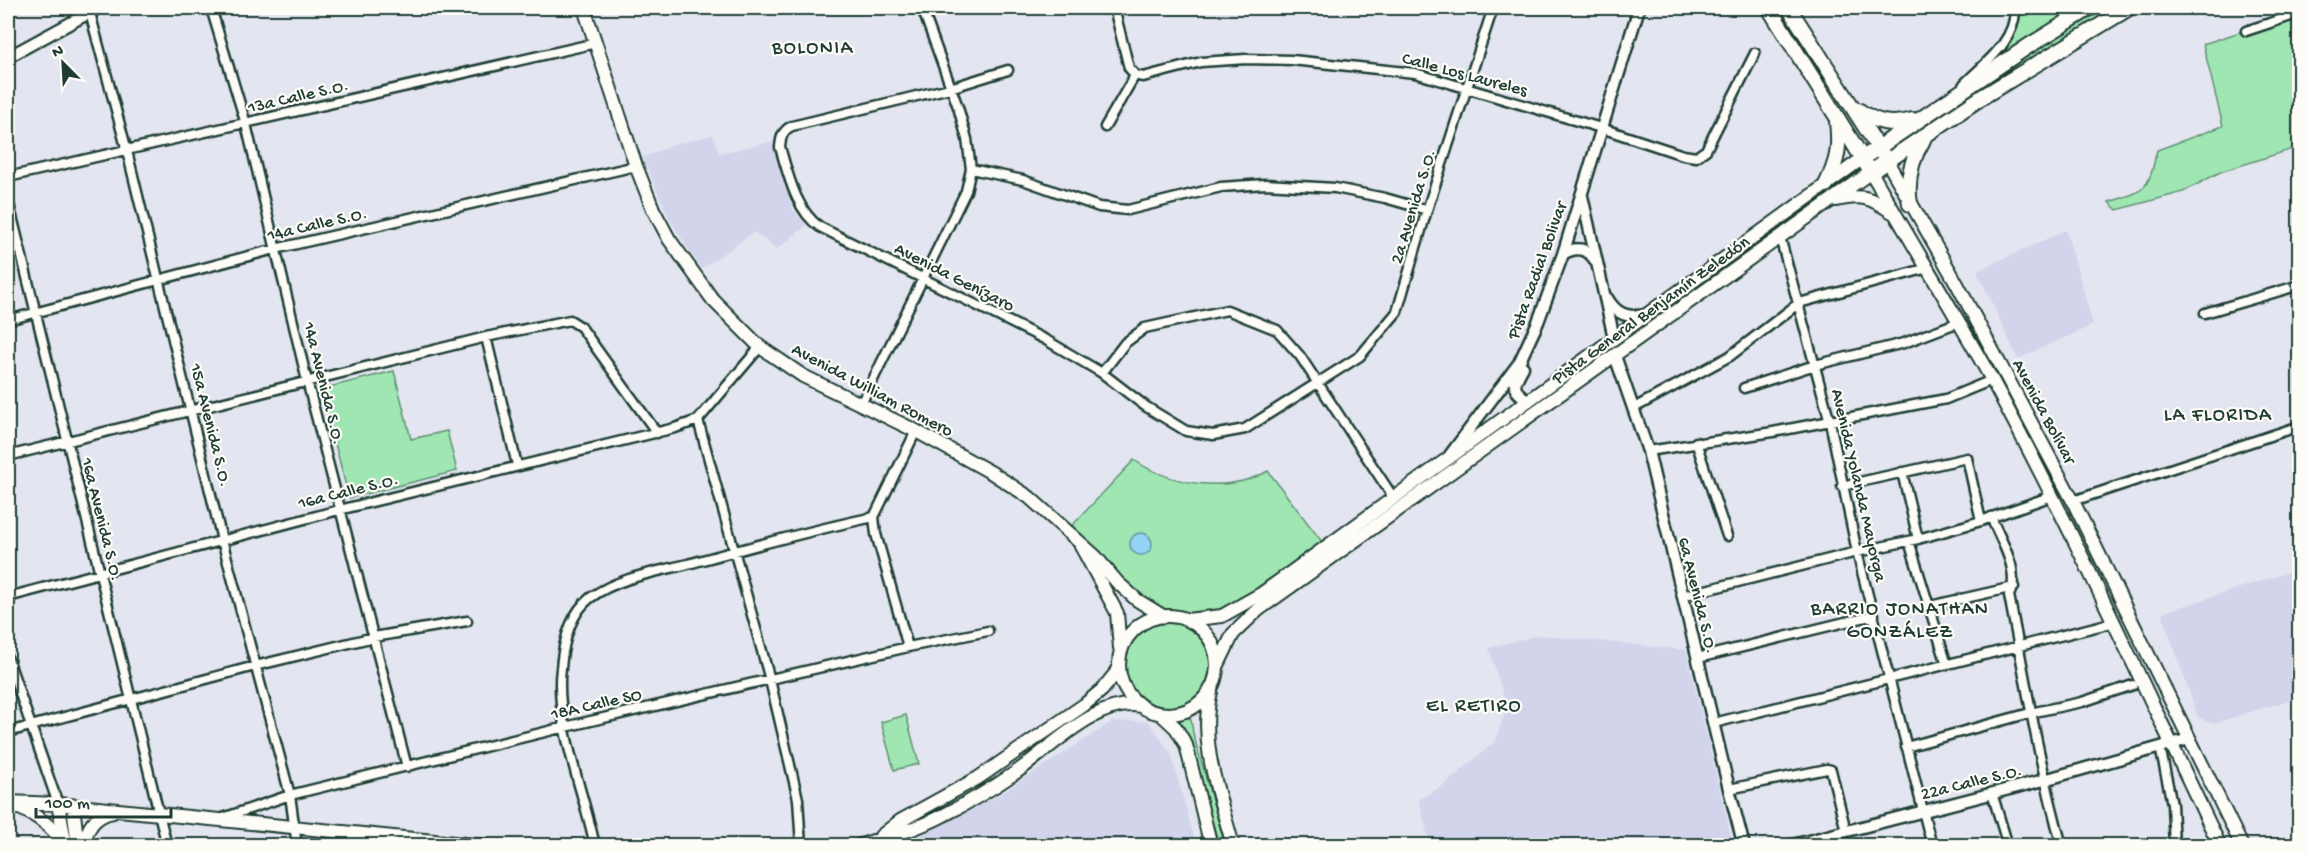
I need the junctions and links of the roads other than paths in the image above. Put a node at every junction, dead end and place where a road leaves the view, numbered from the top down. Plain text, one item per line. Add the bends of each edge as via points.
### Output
1 (211, 8) edge
2 (584, 8) edge
3 (921, 8) edge
4 (1114, 8) edge
5 (1493, 8) edge
6 (1639, 8) edge
7 (1769, 8) edge
8 (1789, 8) edge
9 (2015, 8) edge
10 (2090, 8) edge
11 (2129, 8) edge
12 (94, 10) edge
13 (2300, 13) edge
14 (2246, 31) dead end
15 (596, 43) junction
16 (1755, 52) dead end
17 (8, 57) edge
18 (1008, 70) dead end
19 (1135, 75) junction
20 (950, 88) junction
21 (1468, 88) junction
22 (1942, 104) junction
23 (1854, 107) junction
24 (1837, 116) junction
25 (1920, 118) junction
26 (246, 124) junction
27 (1105, 127) dead end
28 (1601, 128) junction
29 (1926, 135) junction
30 (1879, 147) junction
31 (127, 151) junction
32 (1863, 158) junction
33 (1887, 161) junction
34 (636, 166) junction
35 (971, 169) junction
36 (1871, 172) junction
37 (8, 177) edge
38 (1826, 185) junction
39 (1582, 186) junction
40 (8, 200) edge
41 (1829, 202) junction
42 (1910, 204) junction
43 (1427, 210) junction
44 (1895, 214) junction
45 (1780, 237) junction
46 (275, 249) junction
47 (1563, 254) junction
48 (1597, 263) junction
49 (1928, 268) junction
50 (159, 279) junction
51 (923, 279) junction
52 (2300, 285) edge
53 (1603, 289) junction
54 (1681, 291) junction
55 (1799, 303) junction
56 (36, 312) junction
57 (2205, 313) dead end
58 (1647, 315) junction
59 (8, 320) edge
60 (1538, 322) junction
61 (1959, 322) junction
62 (486, 337) junction
63 (1614, 338) junction
64 (760, 347) junction
65 (1615, 356) junction
66 (1815, 364) junction
67 (1102, 373) junction
68 (1591, 373) junction
69 (1992, 380) junction
70 (307, 381) junction
71 (1316, 382) junction
72 (1568, 383) junction
73 (1744, 388) dead end
74 (1546, 400) junction
75 (1529, 401) junction
76 (861, 404) junction
77 (1634, 408) junction
78 (191, 410) junction
79 (1535, 413) junction
80 (698, 420) junction
81 (1830, 422) junction
82 (2300, 426) edge
83 (916, 431) junction
84 (657, 433) junction
85 (67, 441) junction
86 (1696, 442) junction
87 (1648, 451) junction
88 (8, 456) edge
89 (1448, 458) junction
90 (517, 465) junction
91 (1902, 472) junction
92 (1842, 486) junction
93 (2052, 495) junction
94 (1393, 498) junction
95 (2073, 501) junction
96 (339, 510) junction
97 (1393, 514) junction
98 (874, 517) junction
99 (1991, 517) junction
100 (1981, 521) junction
101 (1727, 536) dead end
102 (222, 540) junction
103 (1914, 540) junction
104 (1079, 542) junction
105 (734, 552) junction
106 (1857, 552) junction
107 (1314, 570) junction
108 (99, 572) junction
109 (2014, 587) junction
110 (1682, 596) junction
111 (8, 597) edge
112 (1930, 606) junction
113 (1874, 615) junction
114 (1163, 616) junction
115 (1187, 620) junction
116 (467, 621) dead end
117 (2115, 622) junction
118 (988, 630) dead end
119 (374, 637) junction
120 (2019, 646) junction
121 (908, 647) junction
122 (1120, 653) junction
123 (1698, 658) junction
124 (8, 659) edge
125 (1947, 665) junction
126 (255, 666) junction
127 (1217, 667) junction
128 (1119, 669) junction
129 (1889, 679) junction
130 (770, 680) junction
131 (1214, 681) junction
132 (2133, 685) dead end
133 (130, 699) junction
134 (1141, 706) junction
135 (2030, 713) junction
136 (1161, 714) junction
137 (1714, 723) junction
138 (30, 725) junction
139 (565, 727) junction
140 (8, 732) edge
141 (2189, 739) junction
142 (2166, 745) junction
143 (1906, 747) junction
144 (407, 766) junction
145 (2044, 780) junction
146 (1729, 789) junction
147 (1992, 793) junction
148 (290, 795) junction
149 (8, 803) edge
150 (58, 804) junction
151 (73, 806) junction
152 (125, 811) junction
153 (1922, 811) junction
154 (159, 815) junction
155 (214, 821) junction
156 (293, 827) junction
157 (1846, 831) junction
158 (378, 841) edge
159 (879, 842) edge
160 (65, 846) edge
161 (80, 846) edge
162 (167, 846) edge
163 (297, 846) edge
164 (485, 846) edge
165 (595, 846) edge
166 (801, 846) edge
167 (858, 846) edge
168 (1211, 846) edge
169 (1233, 846) edge
170 (1744, 846) edge
171 (1789, 846) edge
172 (1932, 846) edge
173 (2008, 846) edge
174 (2062, 846) edge
175 (2174, 846) edge
176 (2220, 846) edge
177 (2242, 846) edge

1 - 26 street, 14a Avenida S.O.
2 - 15 main road, Avenida William Romero
3 - 20 street
4 - 19 street
5 - 21 street, 2a Avenida S.O.
6 - 28 street
7 - 24 highway, Avenida Bolívar
8 - 23 highway, Avenida Bolívar
9 - 22 street via 2012,30 2005,42
10 - 22 highway, Pista General Benjamín Zeledón
11 - 29 highway, Pista General Benjamín Zeledón
12 - 17 street
12 - 31 street, 15a Avenida S.O.
13 - 14 street
15 - 26 street, 13a Calle S.O.
15 - 34 main road, Avenida William Romero
16 - 28 street, Calle Los Laureles via 1706,150 1696,158
18 - 20 street
19 - 21 street, Calle Los Laureles via 1143,77 1201,62 1292,60 1415,73
19 - 27 street
20 - 35 street via 967,139
20 - 51 street, Avenida Genízaro via 792,126 781,136 785,163 803,211 811,221
21 - 28 street, Calle Los Laureles
21 - 43 street, 2a Avenida S.O.
22 - 25 highway, Pista General Benjamín Zeledón
23 - 25 highway via 1883,123
23 - 30 highway, Avenida Bolívar
24 - 32 highway, Avenida Bolívar
24 - 38 highway via 1840,146 1837,164
25 - 30 highway, Pista General Benjamín Zeledón
26 - 31 street, 13a Calle S.O.
26 - 46 street, 14a Avenida S.O.
28 - 39 street
29 - 33 highway, Pista General Benjamín Zeledón
29 - 42 highway via 1911,166
30 - 32 highway, Pista General Benjamín Zeledón
30 - 33 highway, Avenida Bolívar
31 - 37 street, 13a Calle S.O.
31 - 50 street, 15a Avenida S.O.
32 - 36 highway, Avenida Bolívar
32 - 38 main road, Pista General Benjamín Zeledón
33 - 36 highway, Pista General Benjamín Zeledón
33 - 42 main road, Avenida Bolívar
34 - 46 street, 14a Calle S.O.
34 - 64 main road, Avenida William Romero via 664,229 691,272
35 - 43 street via 1023,180 1098,207 1128,210 1221,187 1265,184 1335,188
35 - 51 street via 966,191
36 - 41 main road, Pista General Benjamín Zeledón
36 - 44 main road, Avenida Bolívar
38 - 54 main road, Pista General Benjamín Zeledón
39 - 47 street, Pista Radial Bolivar
39 - 48 street, Pista Radial Bolivar
40 - 56 street, 16a Avenida S.O.
41 - 44 main road via 1863,197
41 - 45 main road, Pista General Benjamín Zeledón
42 - 95 main road, Avenida Bolívar
43 - 71 street, 2a Avenida S.O. via 1397,312 1360,356
44 - 49 main road, Avenida Bolívar
45 - 55 street, Avenida Yolanda Mayorga
45 - 65 main road, Pista General Benjamín Zeledón
46 - 50 street, 14a Calle S.O.
46 - 70 street, 14a Avenida S.O.
47 - 48 street via 1580,249 1589,252
47 - 60 street, Pista Radial Bolivar
48 - 53 street, Pista Radial Bolivar
49 - 55 street
49 - 61 main road, Avenida Bolívar
50 - 56 street, 14a Calle S.O.
50 - 78 street, 15a Avenida S.O.
51 - 67 street, Avenida Genízaro via 1046,340
51 - 76 street
52 - 57 street
53 - 58 street via 1623,315
53 - 63 street, Pista Radial Bolivar
54 - 58 main road, Pista General Benjamín Zeledón
54 - 65 main road via 1620,341
55 - 66 street, Avenida Yolanda Mayorga
55 - 77 street via 1730,356
56 - 59 street, 14a Calle S.O.
56 - 85 street, 16a Avenida S.O.
58 - 63 main road, Pista General Benjamín Zeledón
60 - 75 street via 1532,351 1514,385 1517,393
60 - 89 street, Pista Radial Bolivar via 1519,363
61 - 66 street via 1904,343
61 - 69 main road, Avenida Bolívar
62 - 70 street
62 - 84 street via 570,320 581,327
62 - 90 street
63 - 72 main road via 1608,353
63 - 75 main road, Pista General Benjamín Zeledón
64 - 76 main road, Avenida William Romero via 803,376
64 - 80 street
65 - 68 main road, Pista General Benjamín Zeledón
65 - 77 street, 6a Avenida S.O.
66 - 73 street
66 - 81 street, Avenida Yolanda Mayorga
67 - 71 street, Avenida Genízaro via 1186,431 1214,435 1245,429
67 - 71 street via 1125,343 1145,328 1227,310 1277,330
68 - 72 main road
68 - 79 main road, Pista General Benjamín Zeledón
69 - 81 street via 1946,399
69 - 93 main road, Avenida Bolívar
70 - 78 street
70 - 96 street, 14a Avenida S.O.
71 - 94 street
72 - 74 main road
74 - 75 main road via 1536,404
74 - 79 main road
75 - 89 main road, Pista General Benjamín Zeledón
76 - 83 main road, Avenida William Romero
77 - 87 street, 6a Avenida S.O.
78 - 85 street
78 - 102 street, 15a Avenida S.O.
79 - 97 main road, Pista General Benjamín Zeledón
80 - 84 street, 16a Calle S.O.
80 - 105 street
81 - 86 street
81 - 92 street, Avenida Yolanda Mayorga
82 - 95 street
83 - 98 street
83 - 104 main road, Avenida William Romero via 993,472 1029,497
84 - 90 street, 16a Calle S.O.
85 - 88 street
85 - 108 street, 16a Avenida S.O.
86 - 87 street
86 - 101 street
87 - 110 street, 6a Avenida S.O.
89 - 94 main road, Pista General Benjamín Zeledón
89 - 97 main road via 1438,471 1397,501
90 - 96 street, 16a Calle S.O.
91 - 92 street
91 - 100 street via 1967,458
91 - 103 street
92 - 106 street, Avenida Yolanda Mayorga
93 - 99 street
93 - 117 main road, Avenida Bolívar
94 - 107 main road via 1390,507 1328,554
94 - 115 main road, Pista General Benjamín Zeledón via 1252,600 1222,616
95 - 141 main road, Avenida Bolívar
96 - 102 street, 16a Calle S.O.
96 - 119 street, 14a Avenida S.O.
97 - 107 main road, Pista General Benjamín Zeledón
98 - 105 street
98 - 121 street
99 - 100 street
99 - 109 street via 2012,568
100 - 103 street
102 - 108 street, 16a Calle S.O.
102 - 126 street, 15a Avenida S.O.
103 - 106 street
103 - 112 street
104 - 114 main road, Avenida William Romero via 1137,600
104 - 122 main road, Avenida William Romero via 1117,613
105 - 130 street
105 - 139 street via 613,585 589,599 574,616 560,669
106 - 110 street
106 - 113 street, Avenida Yolanda Mayorga
107 - 127 main road, Pista General Benjamín Zeledón via 1241,625 1226,645
108 - 111 street, 16a Calle S.O.
108 - 133 street, 16a Avenida S.O.
109 - 112 street
109 - 120 street via 2009,595
110 - 123 street, 6a Avenida S.O.
112 - 125 street
113 - 123 street
113 - 129 street, Avenida Yolanda Mayorga
114 - 115 main road
114 - 122 main road via 1136,628
115 - 127 main road via 1208,637
116 - 119 street
117 - 120 street
117 - 142 main road, Avenida Bolívar
118 - 121 street, 18A Calle SO
119 - 126 street
119 - 144 street, 14a Avenida S.O.
120 - 125 street
120 - 135 street
121 - 130 street, 18A Calle SO
122 - 128 main road
123 - 137 street, 6a Avenida S.O.
124 - 138 street
125 - 129 street
126 - 133 street
126 - 148 street, 15a Avenida S.O.
127 - 131 main road
128 - 134 main road via 1126,690
128 - 159 main road via 1084,705 978,778 900,821
129 - 137 street
129 - 143 street, Avenida Yolanda Mayorga
130 - 139 street, 18A Calle SO
130 - 166 street via 798,799
131 - 136 main road via 1195,705
131 - 169 main road via 1206,710 1206,738
132 - 135 street via 2082,702
133 - 138 street
133 - 154 street, 16a Avenida S.O.
134 - 136 main road
134 - 159 main road via 1125,704 1096,714 978,796 943,816
135 - 143 street
135 - 145 street
136 - 168 main road via 1186,745
137 - 146 street, 6a Avenida S.O.
138 - 140 street
138 - 150 street
139 - 144 street, 18A Calle SO
139 - 165 street
141 - 142 street
141 - 177 main road, Avenida Bolívar
142 - 145 street, 22a Calle S.O.
142 - 175 street
142 - 176 main road, Avenida Bolívar
143 - 153 street, Avenida Yolanda Mayorga
144 - 148 street, 18A Calle SO
145 - 147 street, 22a Calle S.O.
145 - 174 street
146 - 157 street via 1831,770
146 - 170 street, 6a Avenida S.O.
147 - 153 street, 22a Calle S.O.
147 - 173 street
148 - 155 street, 18A Calle SO
148 - 156 street, 15a Avenida S.O.
149 - 150 main road
149 - 160 main road via 47,824
150 - 151 main road
150 - 160 main road
151 - 152 main road
151 - 161 main road
152 - 154 main road
152 - 161 main road via 105,814 92,822
153 - 157 street, 22a Calle S.O.
153 - 172 street, Avenida Yolanda Mayorga
154 - 155 main road
154 - 162 street, 16a Avenida S.O.
155 - 156 main road
156 - 158 main road
156 - 163 street, 15a Avenida S.O.
157 - 171 street, 22a Calle S.O.
158 - 164 main road
159 - 167 main road

